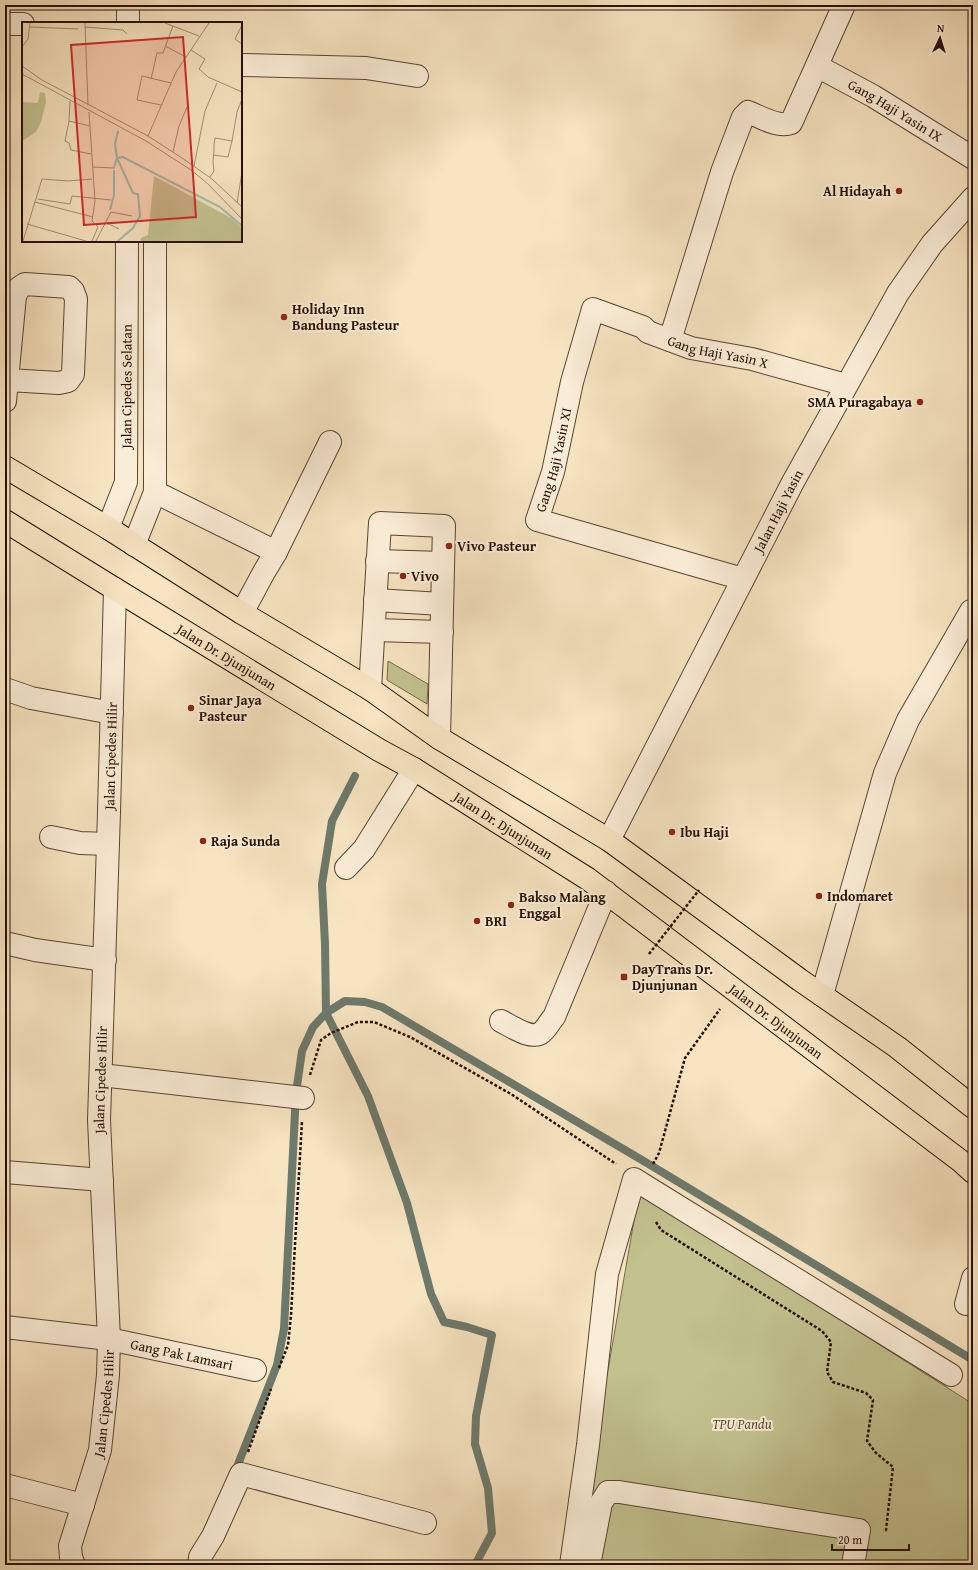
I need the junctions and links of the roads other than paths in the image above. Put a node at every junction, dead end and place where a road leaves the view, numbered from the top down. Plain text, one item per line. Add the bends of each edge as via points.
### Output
1 (128, 5) edge
2 (844, 5) edge
3 (128, 22) edge
4 (5, 24) edge
5 (22, 24) edge
6 (242, 66) edge
7 (817, 66) junction
8 (417, 76) dead end
9 (973, 158) edge
10 (973, 198) edge
11 (127, 242) edge
12 (155, 242) edge
13 (593, 308) joint
14 (670, 340) junction
15 (8, 380) junction
16 (846, 385) junction
17 (5, 401) edge
18 (330, 442) dead end
19 (5, 467) edge
20 (155, 492) junction
21 (5, 521) edge
22 (108, 528) junction
23 (134, 545) junction
24 (276, 552) junction
25 (378, 561) junction
26 (443, 563) junction
27 (743, 579) junction
28 (115, 589) junction
29 (375, 600) junction
30 (442, 604) junction
31 (971, 611) dead end
32 (242, 613) junction
33 (374, 630) junction
34 (442, 632) junction
35 (5, 689) edge
36 (370, 689) junction
37 (112, 713) junction
38 (439, 738) junction
39 (414, 769) junction
40 (51, 837) dead end
41 (609, 840) junction
42 (108, 844) junction
43 (346, 868) dead end
44 (606, 892) junction
45 (5, 943) edge
46 (104, 960) junction
47 (822, 995) junction
48 (501, 1021) dead end
49 (101, 1075) junction
50 (296, 1097) road end
51 (973, 1107) edge
52 (5, 1172) edge
53 (973, 1172) edge
54 (102, 1180) junction
55 (973, 1278) edge
56 (966, 1304) dead end
57 (5, 1327) edge
58 (109, 1339) junction
59 (255, 1370) dead end
60 (951, 1375) dead end
61 (5, 1484) edge
62 (83, 1505) junction
63 (425, 1523) dead end
64 (74, 1565) edge
65 (198, 1565) edge
66 (571, 1565) edge
67 (589, 1565) edge
68 (853, 1565) edge

1 - 3 street
2 - 7 street
4 - 5 street
6 - 8 street via 366,68
7 - 9 street, Gang Haji Yasin IX via 873,96
7 - 14 street via 791,123 778,124 748,112 743,117 722,172
10 - 16 street, Jalan Haji Yasin via 932,244 898,293
11 - 22 street, Jalan Cipedes Selatan via 126,482
12 - 20 street
13 - 14 street, Gang Haji Yasin X via 643,326 648,332
13 - 27 street, Gang Haji Yasin XI via 572,382 553,472 537,520
14 - 16 street, Gang Haji Yasin X via 691,348 752,359
15 - 15 street via 15,296 19,288 24,284 69,287 76,299 73,374 68,381 59,383
15 - 17 street
16 - 27 street, Jalan Haji Yasin
18 - 24 street
19 - 22 highway
20 - 23 street
20 - 24 street
21 - 28 highway, Jalan Dr. Djunjunan
22 - 23 highway
23 - 32 highway
24 - 32 street
25 - 26 street
25 - 26 street via 380,523 444,526
25 - 29 street
26 - 30 street
27 - 41 street, Jalan Haji Yasin
28 - 37 street, Jalan Cipedes Hilir
28 - 39 highway, Jalan Dr. Djunjunan
29 - 30 street
29 - 33 street
30 - 34 street
31 - 47 street via 908,720 885,773
32 - 36 highway
33 - 34 street
33 - 36 street
34 - 38 street
35 - 37 street via 31,698
36 - 38 highway
37 - 42 street, Jalan Cipedes Hilir
38 - 41 highway
39 - 43 street via 364,849
39 - 44 highway, Jalan Dr. Djunjunan
40 - 42 street via 80,843
41 - 47 highway
42 - 46 street, Jalan Cipedes Hilir
44 - 48 street via 554,1016 541,1033 525,1033
44 - 53 highway, Jalan Dr. Djunjunan
45 - 46 street
46 - 49 street, Jalan Cipedes Hilir
47 - 51 highway via 897,1047
49 - 50 street
49 - 54 street, Jalan Cipedes Hilir via 99,1120
52 - 54 street
54 - 58 street, Jalan Cipedes Hilir
55 - 56 street
57 - 58 street, Gang Pak Lamsari
58 - 59 street, Gang Pak Lamsari
58 - 62 street, Jalan Cipedes Hilir via 100,1450
60 - 66 street via 634,1179 607,1274 588,1445
61 - 62 street
62 - 64 street, Jalan Cipedes Hilir via 70,1546
63 - 65 street via 241,1474
67 - 68 street via 602,1503 608,1492 859,1530

